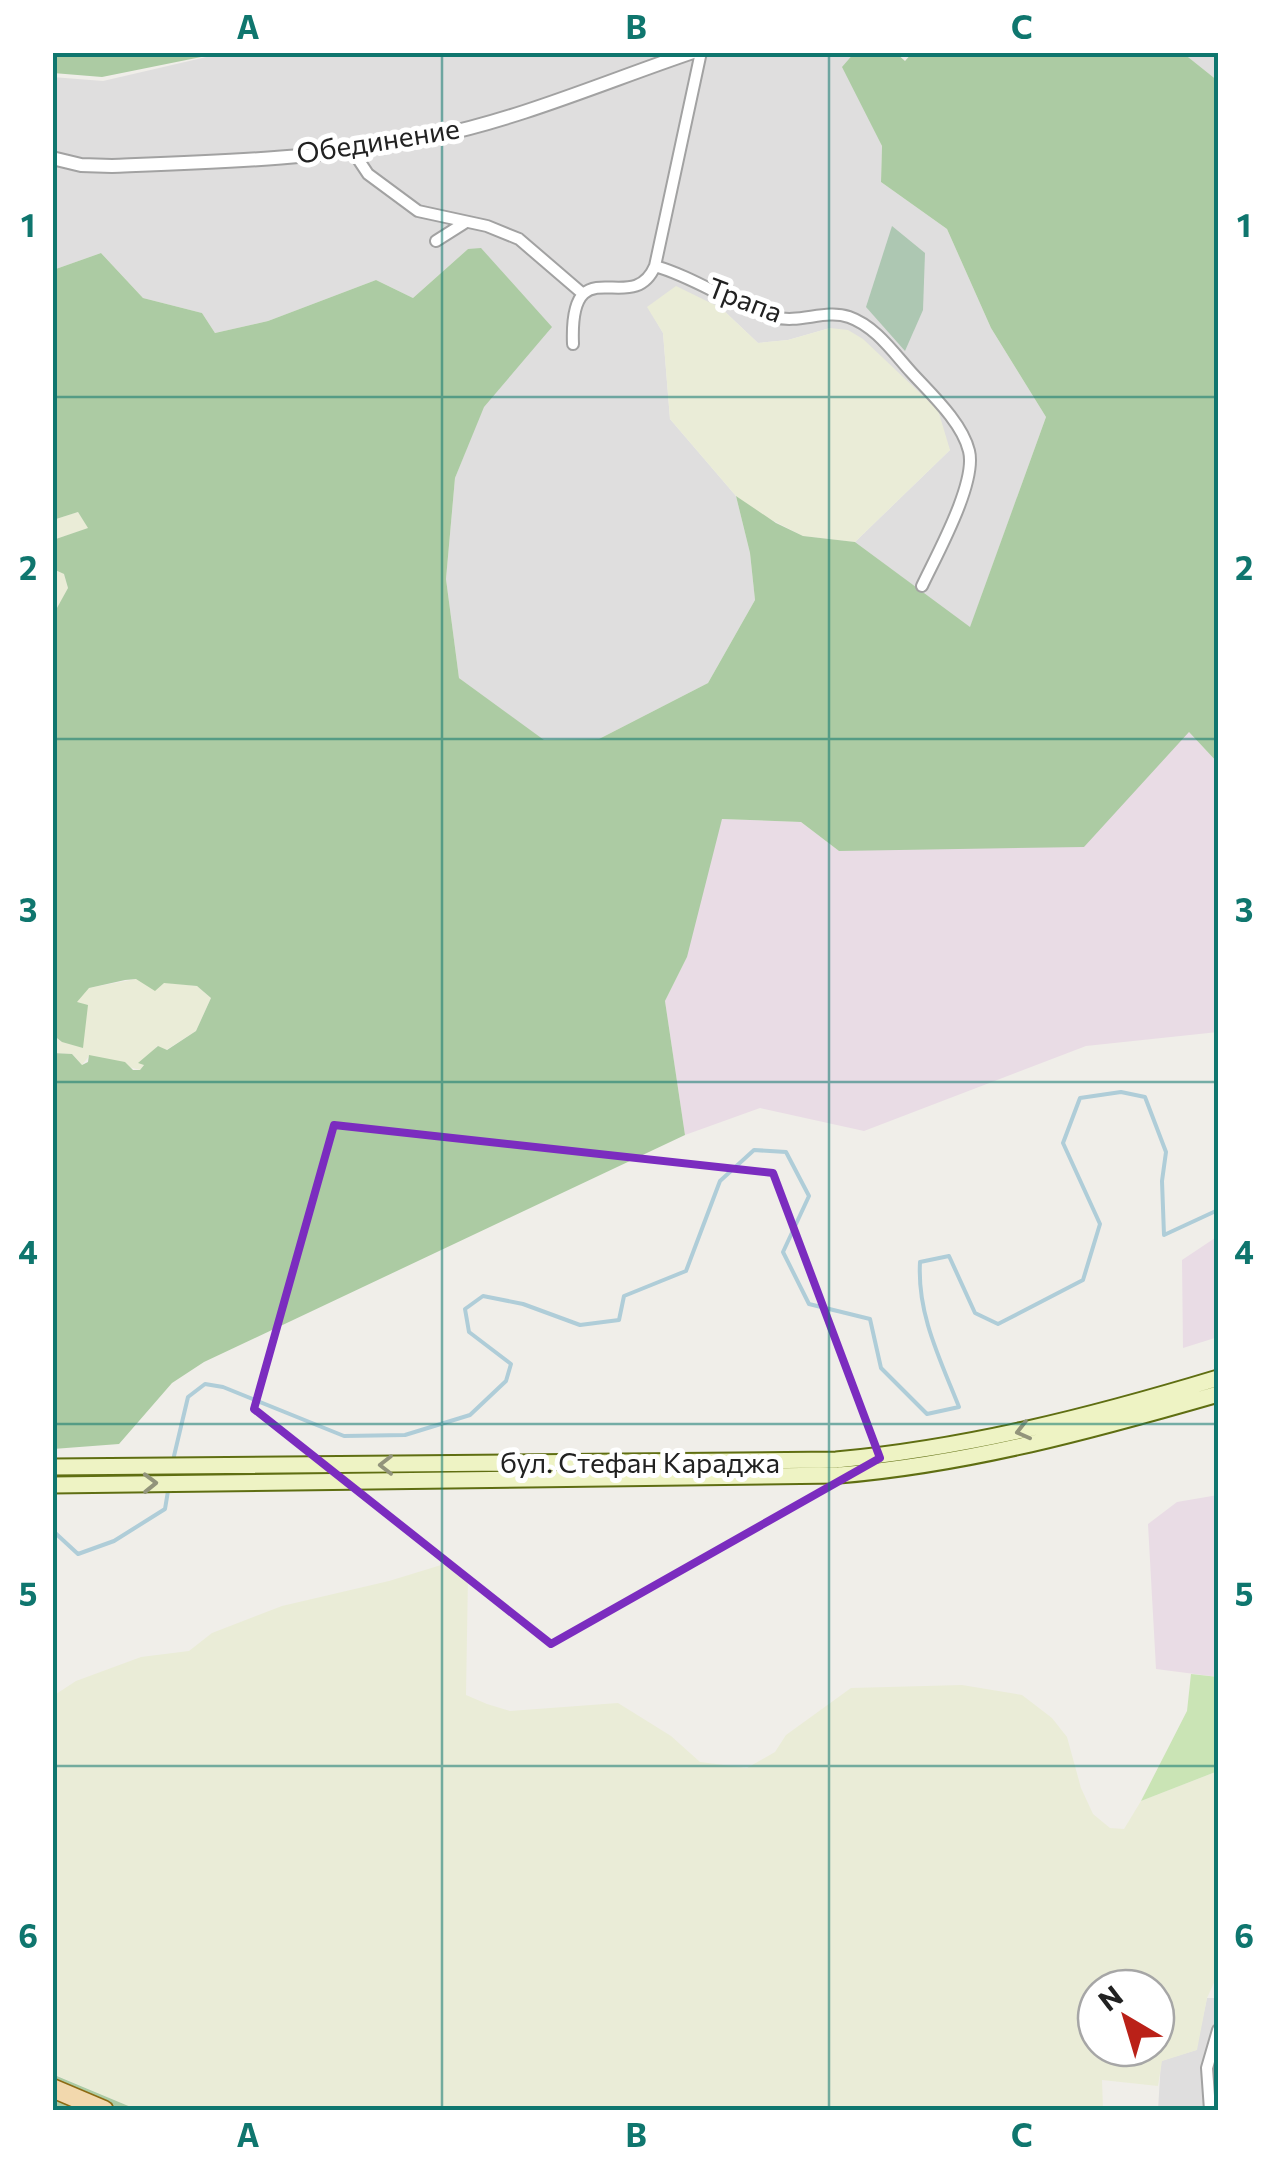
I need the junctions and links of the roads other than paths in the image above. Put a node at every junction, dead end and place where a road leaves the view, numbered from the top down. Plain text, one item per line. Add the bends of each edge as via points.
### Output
1 (693, 52) edge
2 (701, 52) edge
3 (346, 151) junction
4 (52, 158) edge
5 (466, 222) junction
6 (436, 241) dead end
7 (655, 266) junction
8 (583, 294) junction
9 (574, 344) dead end
10 (922, 586) dead end
11 (1218, 1378) edge
12 (1218, 1394) edge
13 (52, 1467) edge
14 (52, 1485) edge
15 (1218, 2030) edge
16 (52, 2088) edge
17 (104, 2110) edge
18 (1210, 2110) edge

1 - 3 street, Обединение via 495,120
2 - 7 street
3 - 4 street, Обединение via 112,166
3 - 5 street via 418,211
5 - 6 street
5 - 8 street via 519,239
7 - 8 street via 636,289 605,286
7 - 10 street, Трапа via 771,316 835,314 860,322 934,398 970,460
8 - 9 street via 572,316
11 -> 13 main road, бул. Стефан Караджа via 1006,1436 836,1460
14 -> 12 main road, бул. Стефан Караджа via 856,1473 1010,1450
15 - 18 street via 1207,2068
16 - 17 main road

